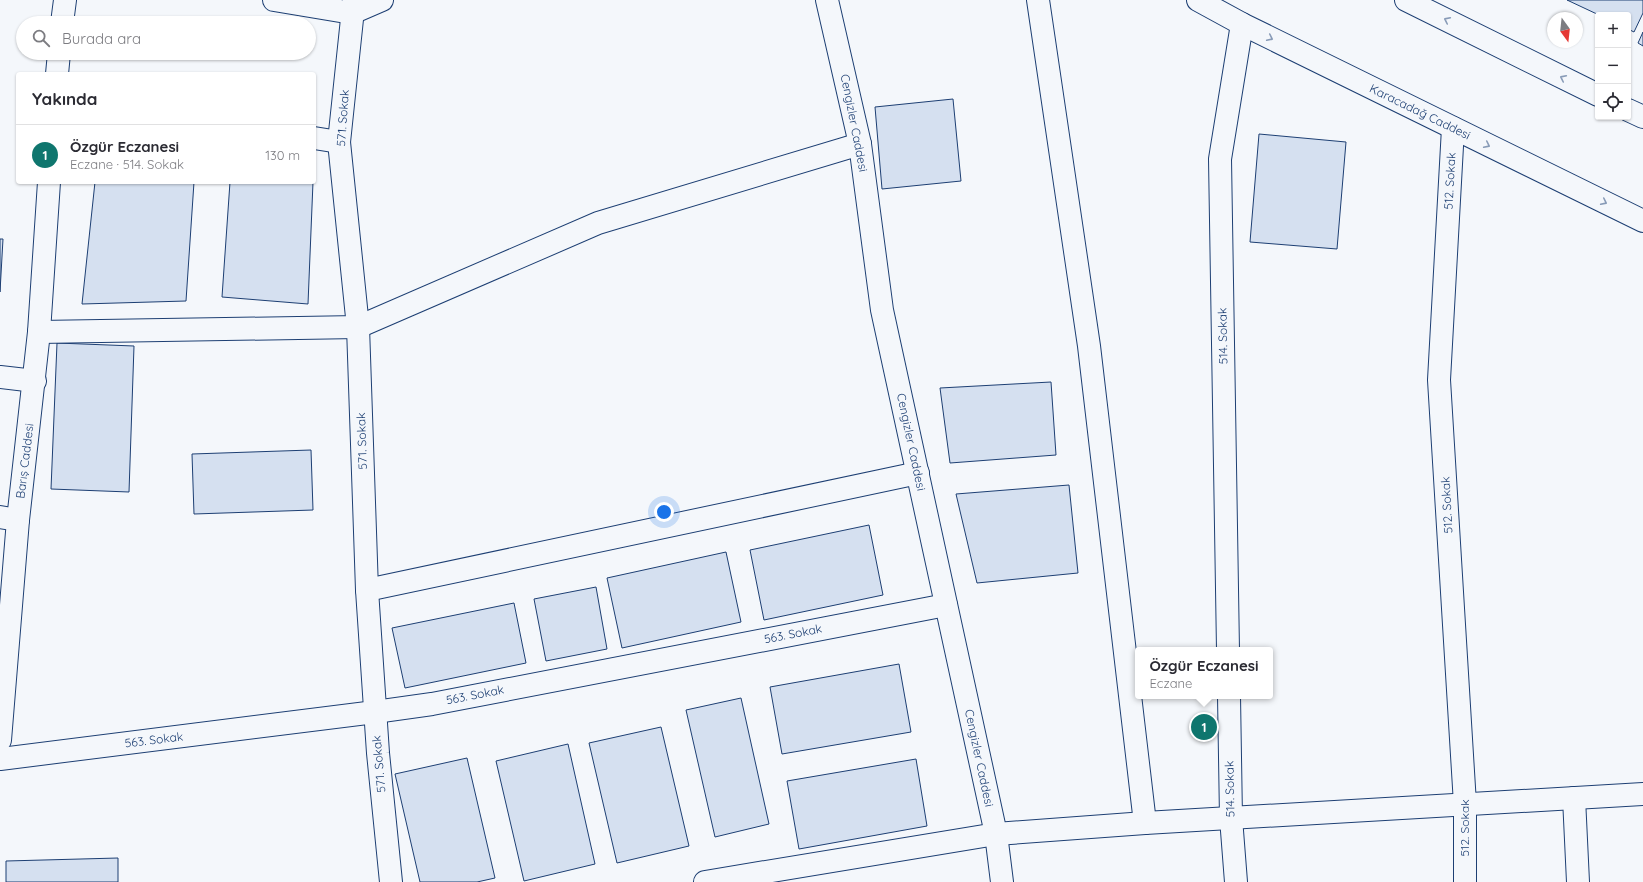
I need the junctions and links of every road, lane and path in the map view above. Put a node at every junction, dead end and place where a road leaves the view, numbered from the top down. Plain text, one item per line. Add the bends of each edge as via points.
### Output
1 (65, 0) edge
2 (274, 0) edge
3 (382, 0) edge
4 (827, 0) edge
5 (1038, 0) edge
6 (1198, 0) edge
7 (1406, 0) edge
8 (353, 6) edge
9 (63, 16) edge
10 (1242, 24) junction
11 (58, 60) edge
12 (57, 72) edge
13 (1595, 94) edge
14 (1631, 111) edge
15 (1643, 117) edge
16 (1453, 128) junction
17 (316, 138) edge
18 (339, 142) junction
19 (860, 144) junction
20 (49, 184) edge
21 (1643, 221) edge
22 (358, 327) junction
23 (39, 332) junction
24 (0, 377) edge
25 (35, 381) junction
26 (918, 473) junction
27 (9, 519) edge
28 (367, 590) junction
29 (946, 605) junction
30 (4, 632) edge
31 (1228, 647) edge
32 (1229, 699) edge
33 (375, 712) junction
34 (0, 736) edge
35 (0, 759) edge
36 (1643, 794) edge
37 (1574, 798) junction
38 (1465, 804) junction
39 (1231, 818) junction
40 (1145, 823) junction
41 (996, 834) junction
42 (730, 879) edge
43 (391, 882) edge
44 (706, 882) edge
45 (1002, 882) edge
46 (1236, 882) edge
47 (1465, 882) edge
48 (1578, 882) edge

1 - 9 main road
2 - 8 main road
3 - 8 main road
4 - 19 main road, Cengizler Caddesi
5 - 40 main road via 1089,346
6 - 10 main road, Karacadağ Caddesi
13 -> 7 main road
8 - 18 main road, 571. Sokak
10 -> 16 main road, Karacadağ Caddesi
10 - 31 main road, 514. Sokak via 1220,159
11 - 12 main road
14 - 15 main road
16 -> 21 main road, Karacadağ Caddesi
16 - 38 main road, 512. Sokak via 1439,380
17 - 18 main road
18 - 22 main road, 571. Sokak
19 - 22 main road via 598,223
19 - 26 main road, Cengizler Caddesi via 882,310
20 - 23 main road, Barış Caddesi
22 - 23 main road
22 - 28 main road, 571. Sokak
23 - 25 main road, Barış Caddesi
24 - 25 main road
25 - 27 main road, Barış Caddesi
26 - 28 main road
26 - 29 main road, Cengizler Caddesi
27 - 30 main road, Barış Caddesi
28 - 33 main road, 571. Sokak
29 - 33 main road, 563. Sokak via 440,702
29 - 41 main road, Cengizler Caddesi
30 - 34 main road, Barış Caddesi
32 - 39 main road, 514. Sokak
33 - 35 main road, 563. Sokak
33 - 43 main road, 571. Sokak
36 - 37 main road
37 - 38 main road
37 - 48 main road
38 - 39 main road
38 - 47 main road, 512. Sokak
39 - 40 main road
39 - 46 main road, 514. Sokak
40 - 41 main road
41 - 42 main road
41 - 45 main road, Cengizler Caddesi
42 - 44 main road

